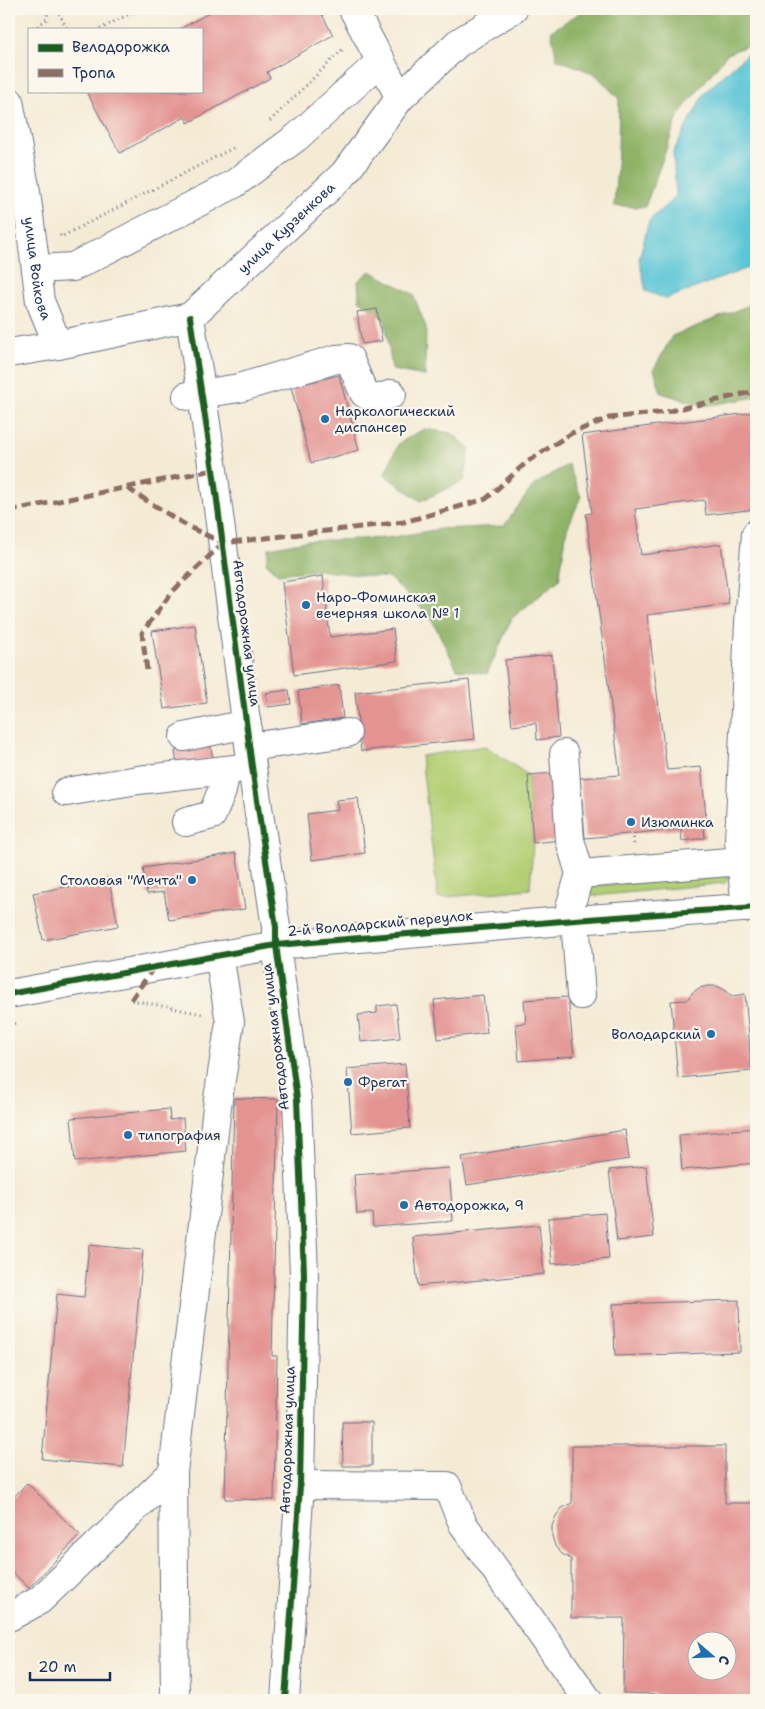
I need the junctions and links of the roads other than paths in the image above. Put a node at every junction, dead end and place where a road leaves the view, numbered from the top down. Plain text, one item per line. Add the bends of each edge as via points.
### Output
1 (353, 9) edge
2 (513, 9) edge
3 (381, 61) junction
4 (400, 98) junction
5 (10, 115) edge
6 (36, 269) junction
7 (190, 317) junction
8 (58, 345) junction
9 (9, 353) edge
10 (392, 394) dead end
11 (194, 395) junction
12 (756, 534) edge
13 (347, 734) dead end
14 (248, 735) junction
15 (184, 737) dead end
16 (564, 754) dead end
17 (66, 792) dead end
18 (186, 822) dead end
19 (742, 861) junction
20 (580, 874) junction
21 (751, 908) edge
22 (575, 920) junction
23 (276, 945) junction
24 (219, 956) junction
25 (9, 994) edge
26 (581, 994) dead end
27 (173, 1472) junction
28 (300, 1485) junction
29 (9, 1617) edge
30 (175, 1700) edge
31 (285, 1700) edge
32 (588, 1700) edge

1 - 3 street
2 - 4 street, улица Курзенкова via 458,43
3 - 4 street
3 - 6 street via 297,137 234,184 73,267
4 - 7 street, улица Курзенкова via 344,174
5 - 6 street, улица Войкова via 26,192
6 - 8 street, улица Войкова via 40,301
7 - 8 street
7 - 11 street, Автодорожная улица
8 - 9 street
10 - 11 street via 374,400 364,393 349,358 239,388
11 - 14 street, Автодорожная улица
12 - 19 street via 748,633 740,841
13 - 14 street
14 - 15 street
14 - 17 street via 138,780
14 - 18 street via 212,815
14 - 23 street, Автодорожная улица
16 - 20 street via 570,840
19 - 20 street
19 - 21 street
20 - 22 street via 570,907
21 - 22 street, 2-й Володарский переулок
22 - 23 street, 2-й Володарский переулок
22 - 26 street
23 - 24 street, 2-й Володарский переулок
23 - 28 street, Автодорожная улица via 297,1099 304,1255
24 - 25 street, 2-й Володарский переулок
24 - 27 street via 230,1022
27 - 29 street via 40,1600
27 - 30 street
28 - 31 street, Автодорожная улица
28 - 32 street via 447,1486 463,1524

